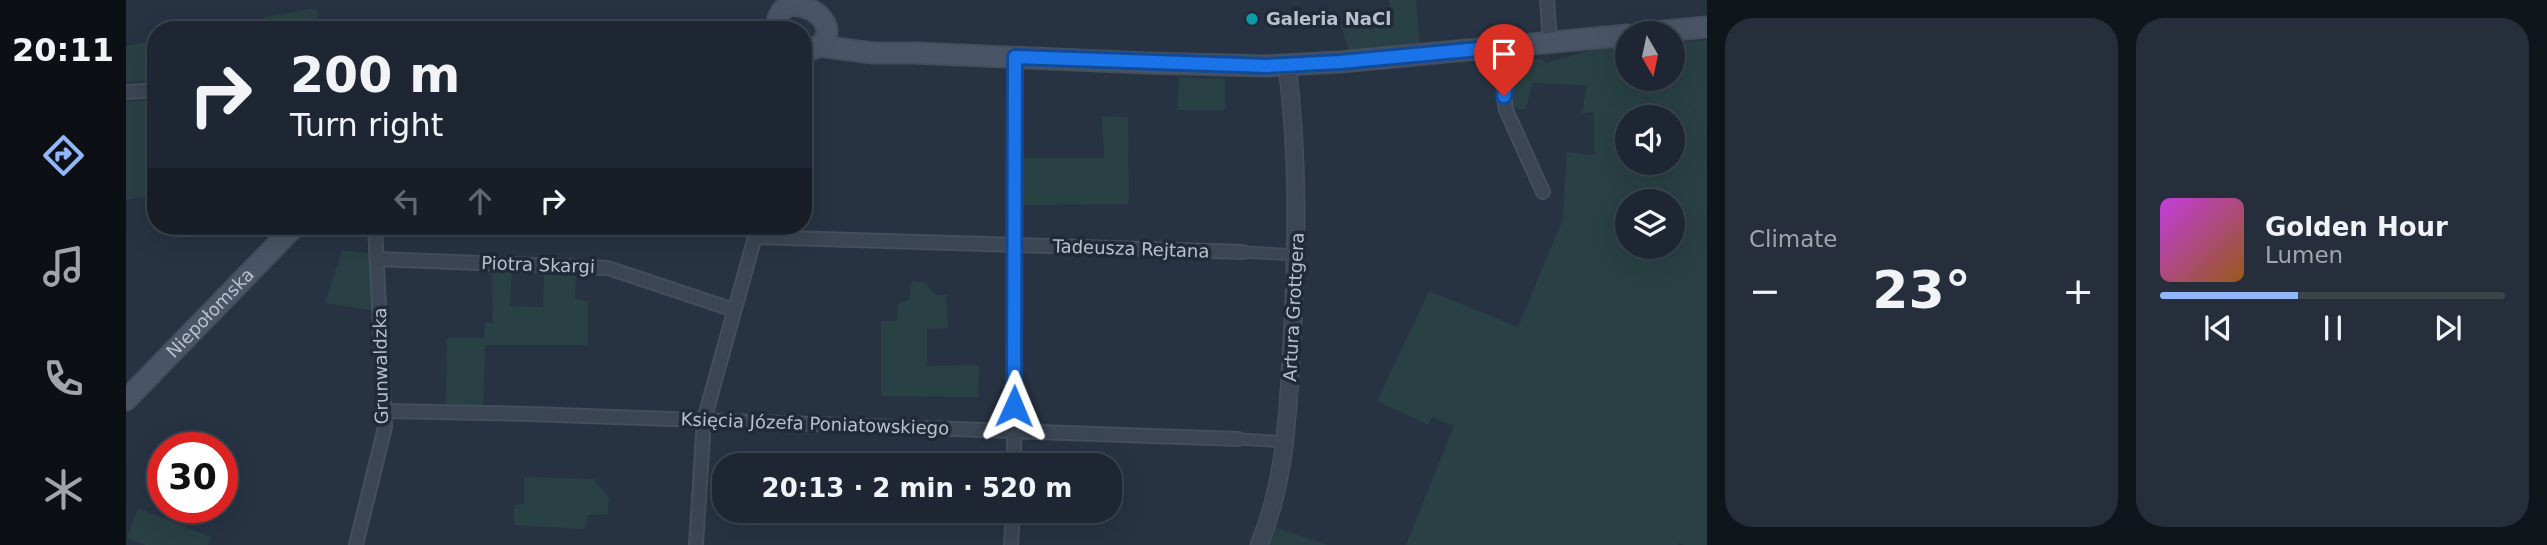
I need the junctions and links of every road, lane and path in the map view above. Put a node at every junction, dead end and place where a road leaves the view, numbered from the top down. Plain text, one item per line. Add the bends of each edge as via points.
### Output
1 (1547, 0) edge
2 (793, 2) edge
3 (778, 21) edge
4 (827, 26) junction
5 (1707, 27) edge
6 (1685, 29) edge
7 (1615, 36) edge
8 (1550, 42) junction
9 (1511, 46) junction
10 (903, 53) junction
11 (812, 54) edge
12 (1015, 57) junction
13 (812, 58) edge
14 (1287, 65) junction
15 (147, 91) edge
16 (126, 92) edge
17 (1543, 192) dead end
18 (286, 235) edge
19 (376, 235) edge
20 (756, 235) edge
21 (812, 235) edge
22 (1015, 245) junction
23 (1243, 252) joint
24 (1297, 255) junction
25 (377, 259) junction
26 (734, 310) junction
27 (126, 400) edge
28 (385, 411) junction
29 (704, 419) junction
30 (1014, 431) junction
31 (1239, 439) joint
32 (1286, 442) junction
33 (1014, 453) edge
34 (1012, 523) edge
35 (356, 545) edge
36 (696, 545) edge
37 (1011, 545) edge
38 (1259, 545) edge

1 - 8 street
2 - 3 main road
2 - 4 main road via 820,8
4 - 10 main road via 841,38
4 - 11 main road via 824,40
5 - 6 main road
7 - 8 main road
8 - 9 main road
9 - 14 main road
9 - 17 street via 1506,110
10 - 12 main road
10 - 13 main road via 859,52
12 - 14 main road
12 - 22 street
14 - 24 street, Artura Grottgera
15 - 16 street
18 - 27 main road, Niepołomska
19 - 25 street, Grunwaldzka
20 - 26 street
21 - 22 street, Tadeusza Rejtana
22 - 23 street, Tadeusza Rejtana
22 - 30 street
23 - 24 street, Tadeusza Rejtana
24 - 32 street, Artura Grottgera
25 - 26 street, Piotra Skargi via 608,268
25 - 28 street, Grunwaldzka
26 - 29 street
28 - 29 street, Księcia Józefa Poniatowskiego
28 - 35 street, Grunwaldzka
29 - 30 street, Księcia Józefa Poniatowskiego
29 - 36 street
30 - 31 street, Księcia Józefa Poniatowskiego
30 - 33 street
31 - 32 street, Księcia Józefa Poniatowskiego
32 - 38 street, Artura Grottgera
34 - 37 street

